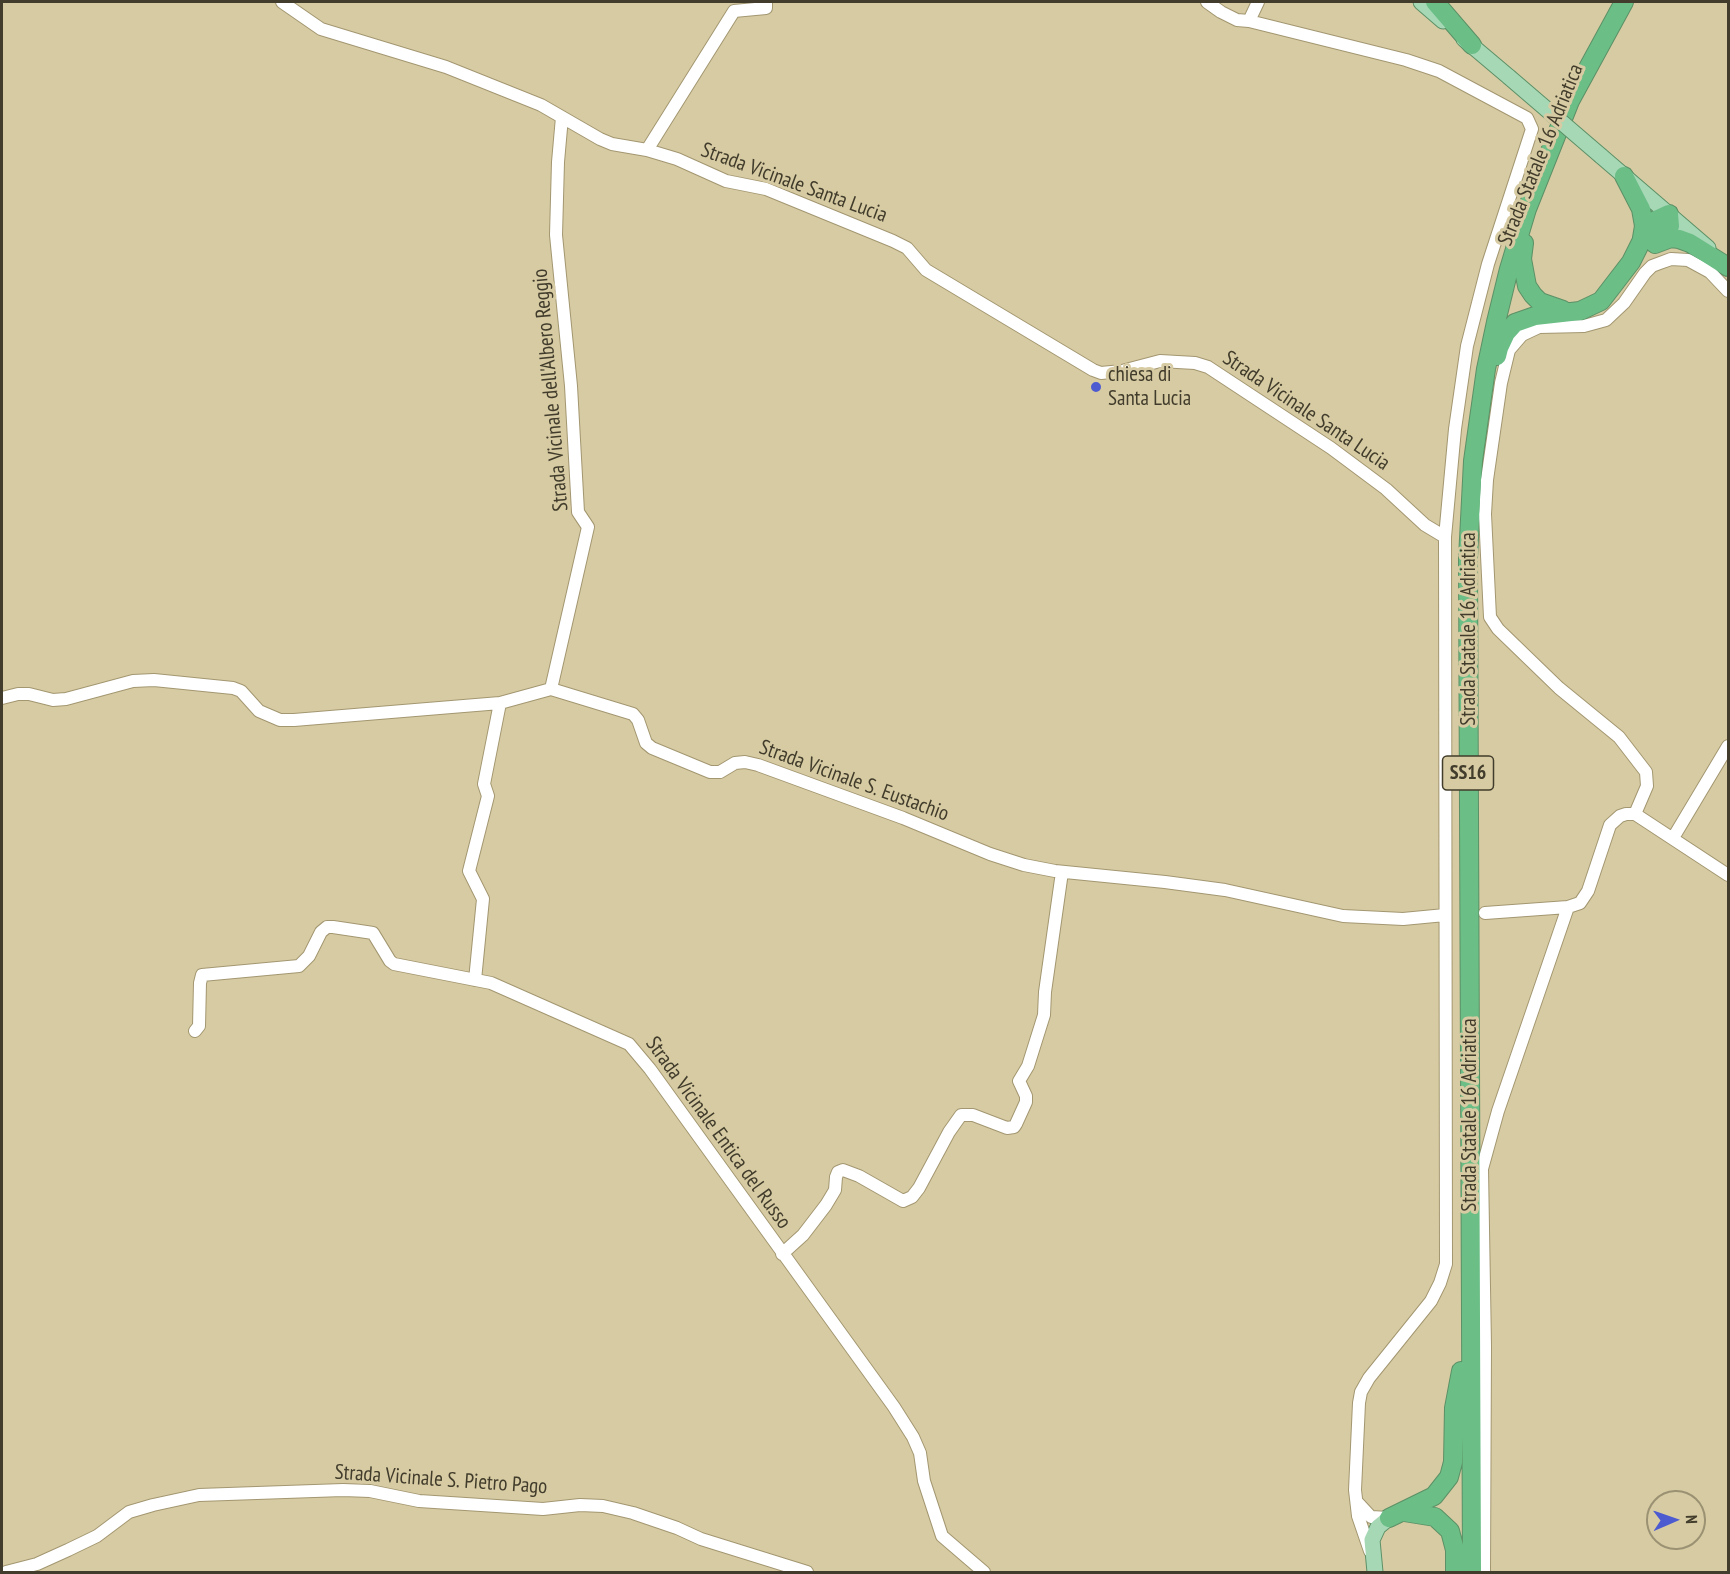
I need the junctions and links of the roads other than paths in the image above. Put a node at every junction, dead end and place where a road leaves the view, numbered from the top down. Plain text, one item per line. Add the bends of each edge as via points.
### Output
1 (282, 2) edge
2 (766, 2) edge
3 (1207, 2) edge
4 (1258, 2) edge
5 (1421, 2) edge
6 (1435, 2) edge
7 (1614, 3) edge
8 (1249, 21) junction
9 (1472, 45) junction
10 (562, 117) junction
11 (1554, 140) junction
12 (647, 150) junction
13 (1624, 176) junction
14 (1669, 214) junction
15 (1641, 240) junction
16 (1661, 240) junction
17 (1631, 262) junction
18 (1728, 267) edge
19 (1728, 291) edge
20 (1571, 312) junction
21 (1476, 439) junction
22 (1445, 537) junction
23 (551, 689) junction
24 (2, 698) edge
25 (500, 703) junction
26 (1728, 746) edge
27 (1635, 814) junction
28 (1673, 838) junction
29 (1062, 872) junction
30 (1728, 875) edge
31 (1568, 908) junction
32 (1485, 913) dead end
33 (1445, 915) junction
34 (476, 980) junction
35 (195, 1032) dead end
36 (782, 1254) junction
37 (1461, 1371) junction
38 (1357, 1502) junction
39 (1396, 1515) junction
40 (1374, 1565) edge
41 (6, 1572) edge
42 (807, 1572) edge
43 (984, 1572) edge
44 (1455, 1572) edge
45 (1462, 1572) edge
46 (1472, 1572) edge
47 (1484, 1572) edge

1 - 10 street, Strada Vicinale Santa Lucia via 321,29 446,67
2 - 12 street via 766,8 734,11
3 - 8 street via 1237,20
4 - 8 street
5 - 9 main road
6 - 9 highway
7 - 11 highway, Strada Statale 16 Adriatica / SS16
7 - 37 highway, Strada Statale 16 Adriatica / SS16 via 1559,99 1503,249 1479,351 1462,468 1457,560
8 - 22 street via 1439,71 1527,118 1532,129 1488,264 1467,346
9 - 13 main road, bridge
10 - 12 street, Strada Vicinale Santa Lucia via 612,144
10 - 23 street, Strada Vicinale dell'Albero Reggio via 556,235 572,386 578,512 588,526
11 - 20 highway via 1524,244 1523,274 1533,295 1548,306
11 - 21 highway, Strada Statale 16 Adriatica / SS16 via 1509,269 1486,369
12 - 22 street, Strada Vicinale Santa Lucia via 726,182 766,189 893,241 907,248 926,270 1101,373 1160,361 1208,367 1340,454
13 - 14 main road
13 - 15 highway via 1643,216
14 - 15 highway via 1656,220
14 - 16 highway via 1670,226
14 - 18 main road
15 - 17 highway
16 - 17 highway
16 - 18 highway via 1671,238 1690,243
17 - 20 highway via 1601,301
19 - 27 street via 1710,272 1688,260 1660,263 1645,273 1606,320 1584,326 1539,327 1522,335 1509,350 1501,382 1485,514 1490,617 1498,630 1552,681 1619,737 1646,771 1647,786
20 - 21 highway via 1527,317 1506,333 1498,348
21 - 46 highway, Strada Statale 16 Adriatica / SS16 via 1468,558
22 - 33 street
23 - 25 street
23 - 29 street, Strada Vicinale S. Eustachio via 633,714 652,748 710,772 720,772 735,763 758,765 990,854
24 - 25 street via 29,694 66,699 143,680 233,688 241,691 259,711 280,720
25 - 34 street via 484,784 488,796 469,871 483,900
26 - 28 street
27 - 28 street
27 - 31 street via 1620,816 1610,825 1588,891 1580,903
28 - 30 street
29 - 33 street, Strada Vicinale S. Eustachio via 1225,890 1343,916 1403,919
29 - 36 street via 1044,1015 1019,1082 1026,1102 1014,1127 961,1115 917,1191 903,1201 859,1176 838,1172 835,1190 826,1205
31 - 32 street
31 - 47 street via 1482,1169
33 - 38 street via 1446,1264 1431,1301 1361,1392 1354,1471
34 - 35 street, Strada Vicinale Entica del Russo via 394,964 373,933 327,927 299,966 202,975 199,1026
34 - 36 street, Strada Vicinale Entica del Russo via 491,983 629,1044
36 - 43 street, Strada Vicinale Entica del Russo via 913,1437 942,1536
37 - 39 highway via 1454,1408 1454,1462 1449,1478 1434,1496
37 - 45 highway, Strada Statale 16 Adriatica / SS16
38 - 39 street via 1371,1518
38 - 40 street
39 - 40 main road via 1378,1527 1372,1540
39 - 44 highway via 1435,1517 1450,1532
41 - 42 street, Strada Vicinale S. Pietro Pago via 68,1550 98,1536 129,1512 153,1504 199,1495 344,1490 370,1491 419,1502 543,1509 603,1506

